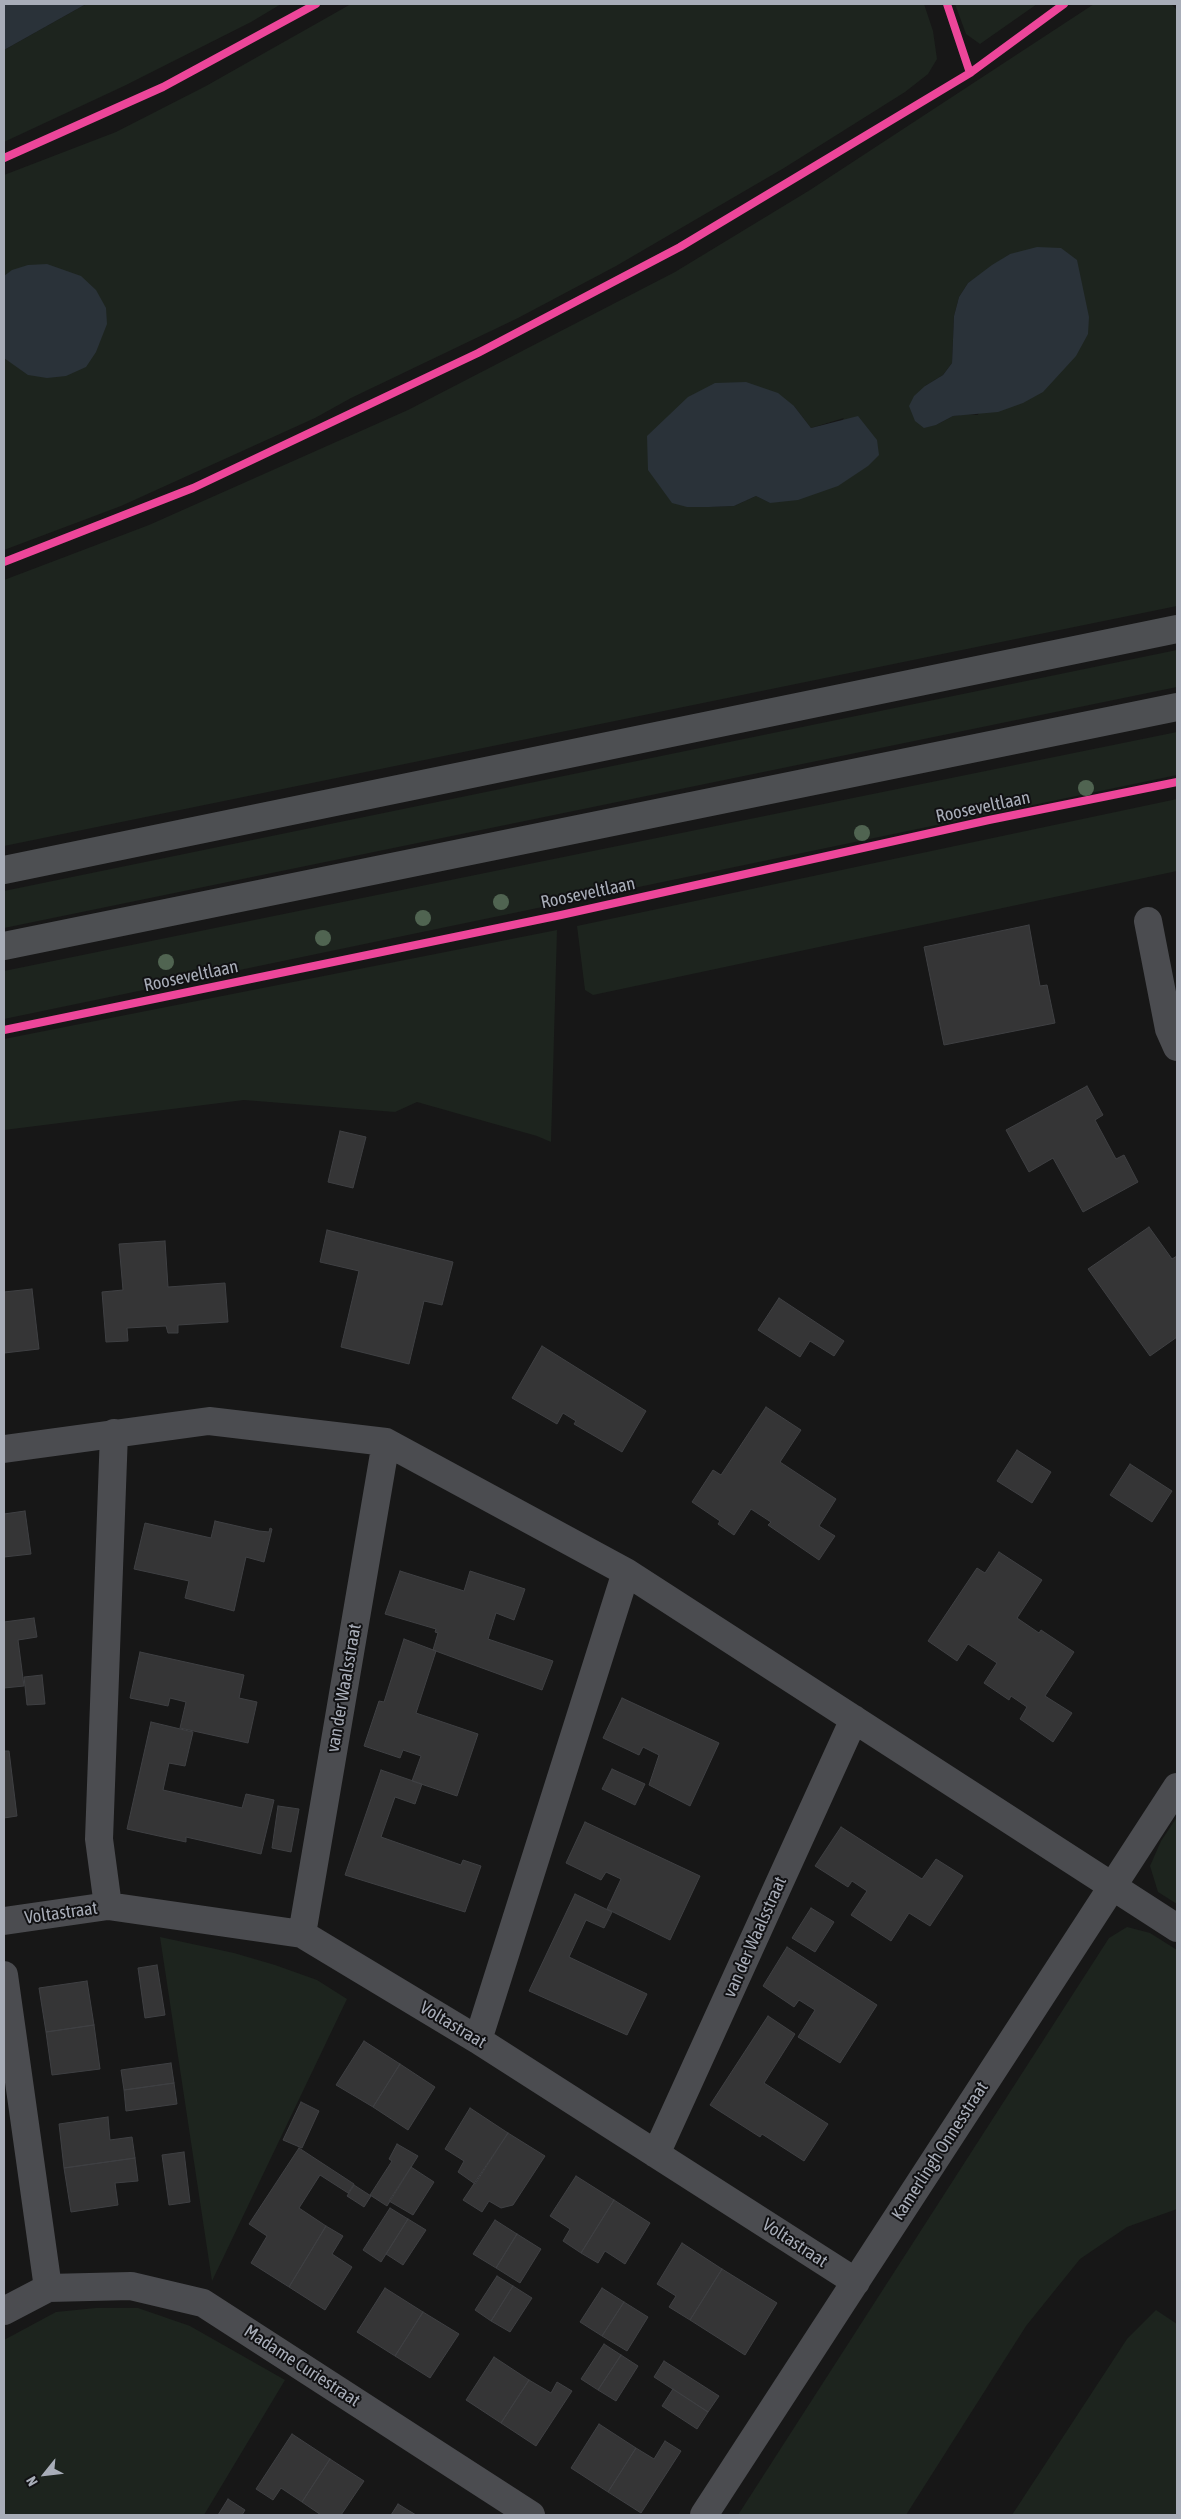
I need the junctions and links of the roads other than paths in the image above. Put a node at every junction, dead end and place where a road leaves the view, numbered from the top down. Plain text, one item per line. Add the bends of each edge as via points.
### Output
1 (1177, 629) edge
2 (1177, 708) edge
3 (4, 870) edge
4 (1148, 921) dead end
5 (4, 946) edge
6 (1177, 1047) edge
7 (114, 1433) junction
8 (386, 1442) junction
9 (4, 1449) edge
10 (626, 1572) junction
11 (854, 1719) junction
12 (1177, 1788) edge
13 (1111, 1887) junction
14 (108, 1906) junction
15 (4, 1921) edge
16 (1177, 1928) edge
17 (302, 1934) junction
18 (4, 1975) edge
19 (478, 2040) junction
20 (656, 2154) junction
21 (856, 2282) junction
22 (48, 2288) junction
23 (4, 2311) edge
24 (531, 2515) edge
25 (704, 2515) edge

1 - 3 main road
2 - 5 main road
4 - 6 street via 1169,1030
7 - 8 street via 209,1421
7 - 9 street
7 - 14 street via 99,1839
8 - 10 street
8 - 17 street, van der Waalsstraat
10 - 11 street
10 - 19 street
11 - 13 street
11 - 20 street, van der Waalsstraat
12 - 13 street, Kamerlingh Onnesstraat
13 - 16 street
13 - 21 street, Kamerlingh Onnesstraat
14 - 15 street, Voltastraat
14 - 17 street, Voltastraat
17 - 19 street, Voltastraat
18 - 22 street
19 - 20 street, Voltastraat
20 - 21 street, Voltastraat
21 - 25 street, Kamerlingh Onnesstraat
22 - 23 street, Madame Curiestraat
22 - 24 street, Madame Curiestraat via 131,2286 203,2303

